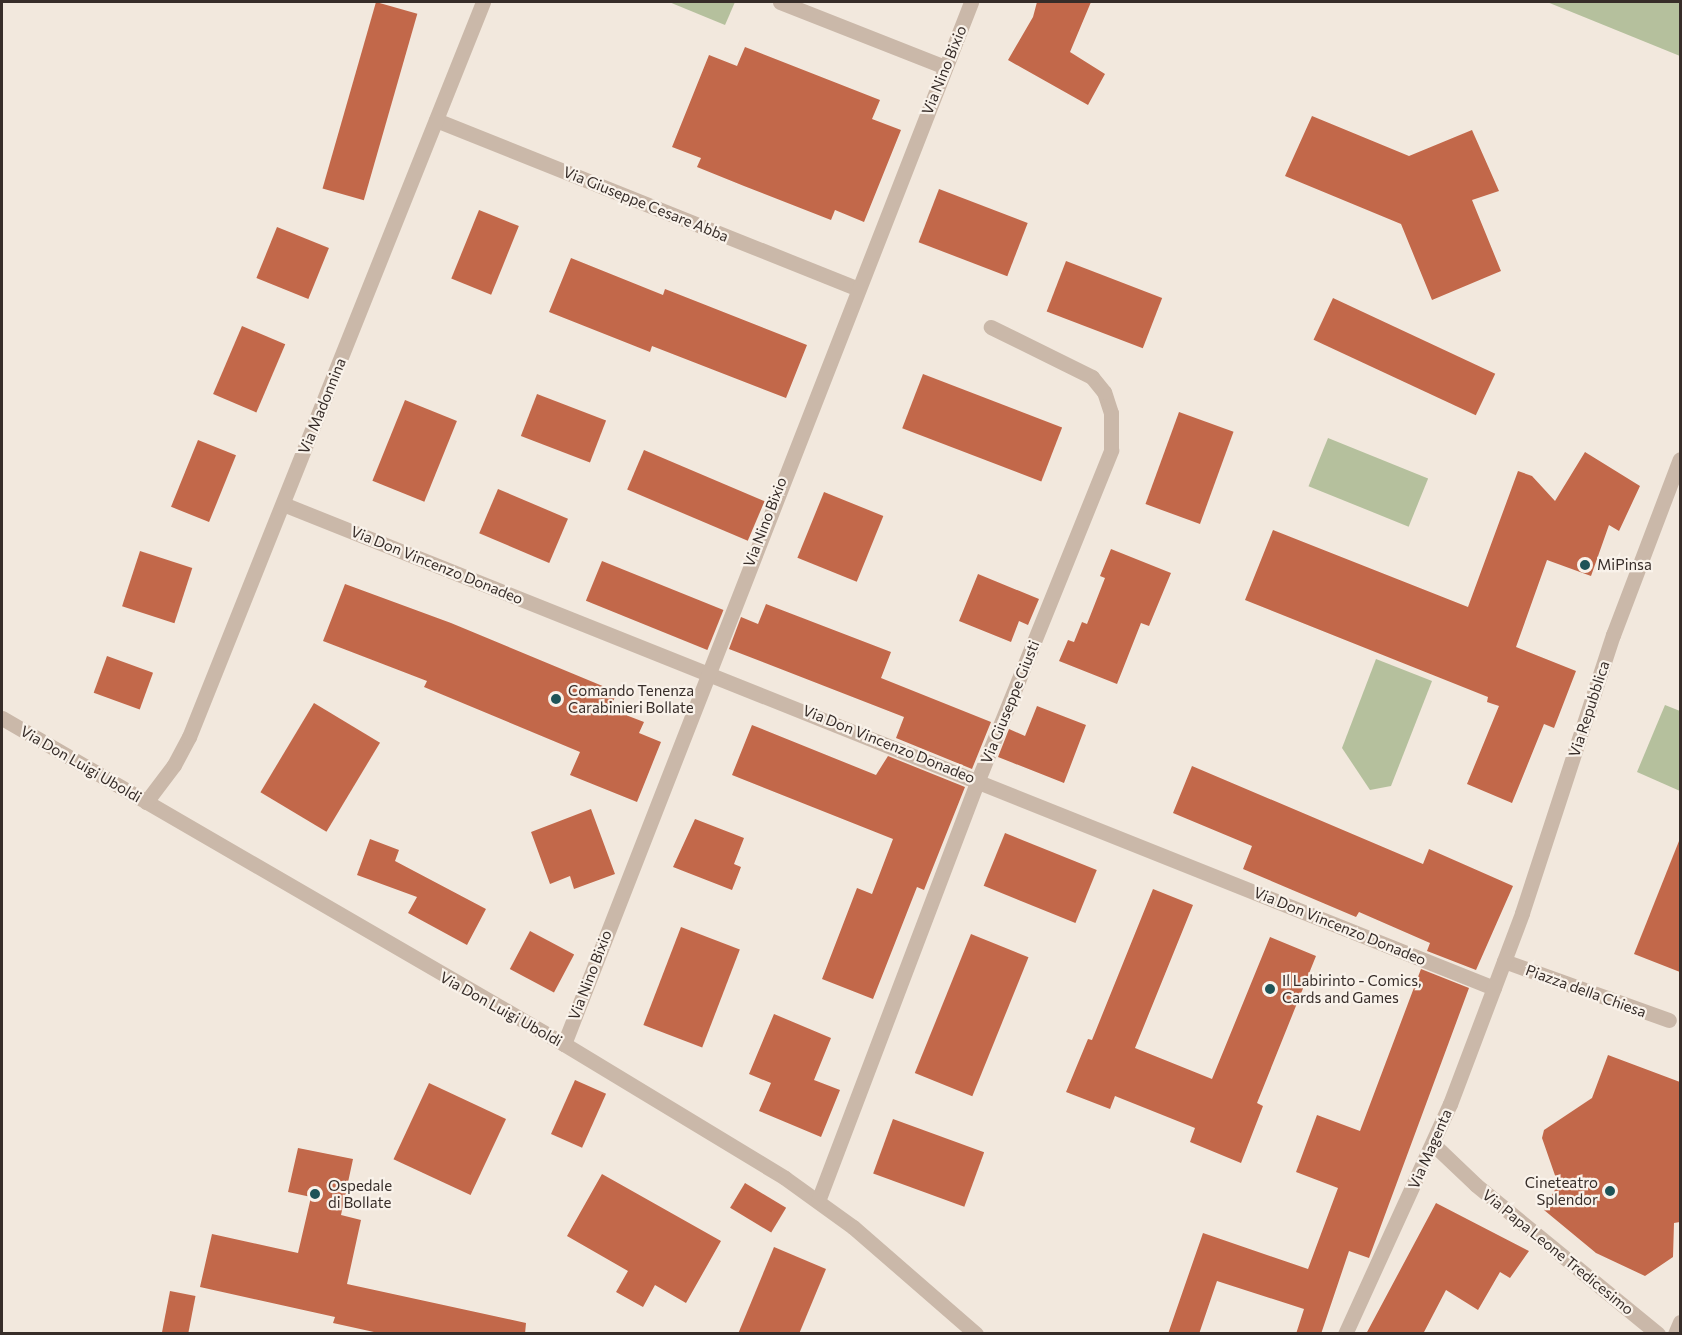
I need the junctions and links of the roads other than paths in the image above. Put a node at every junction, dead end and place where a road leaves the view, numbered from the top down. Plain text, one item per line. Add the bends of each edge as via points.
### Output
1 (483, 2) edge
2 (780, 2) edge
3 (971, 2) edge
4 (945, 67) junction
5 (436, 120) junction
6 (857, 288) junction
7 (991, 327) dead end
8 (1680, 459) edge
9 (283, 504) junction
10 (707, 673) junction
11 (2, 718) edge
12 (978, 780) junction
13 (146, 802) junction
14 (1504, 961) junction
15 (1494, 988) junction
16 (1669, 1020) dead end
17 (564, 1044) junction
18 (1433, 1144) junction
19 (818, 1201) junction
20 (1680, 1322) edge
21 (976, 1334) edge
22 (1345, 1334) edge
23 (1658, 1334) edge
24 (1675, 1334) edge

1 - 5 street, Via Madonnina
2 - 4 street
3 - 4 street, Via Nino Bixio
4 - 6 street, Via Nino Bixio
5 - 6 street, Via Giuseppe Cesare Abba
5 - 9 street, Via Madonnina
6 - 10 street, Via Nino Bixio
7 - 12 street, Via Giuseppe Giusti via 1092,377 1107,401 1112,439 1103,476
8 - 14 street, Via Repubblica via 1613,635
9 - 10 street, Via Don Vincenzo Donadeo
9 - 13 street, Via Madonnina via 189,737
10 - 12 street, Via Don Vincenzo Donadeo
10 - 17 street, Via Nino Bixio
11 - 13 street, Via Don Luigi Uboldi
12 - 15 street, Via Don Vincenzo Donadeo
12 - 19 street, Via Giuseppe Giusti
13 - 17 street, Via Don Luigi Uboldi
14 - 15 street, Via Magenta
14 - 16 street, Piazza della Chiesa
15 - 18 street, Via Magenta
17 - 19 street, Via Don Luigi Uboldi
18 - 22 street, Via Magenta
18 - 23 street, Via Papa Leone Tredicesimo via 1476,1185
19 - 21 street, Via Don Luigi Uboldi
20 - 24 street

